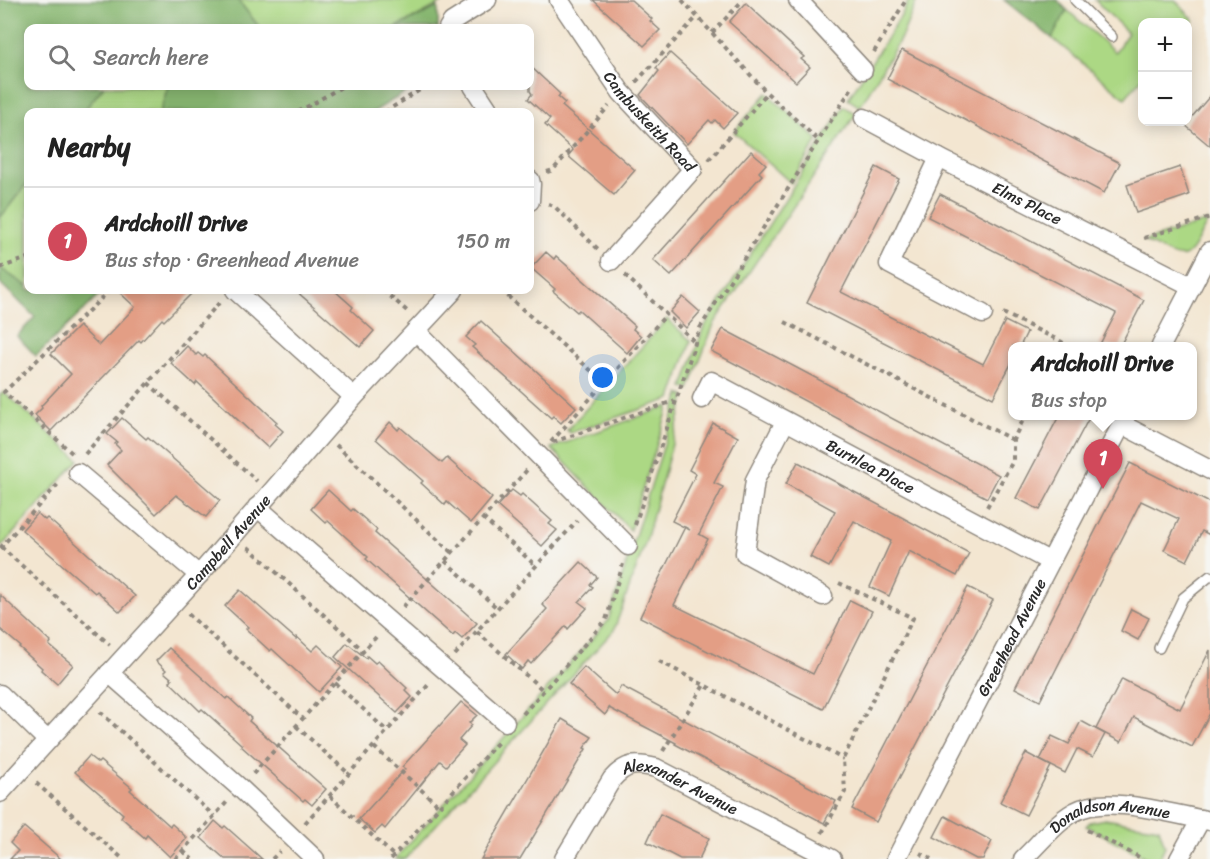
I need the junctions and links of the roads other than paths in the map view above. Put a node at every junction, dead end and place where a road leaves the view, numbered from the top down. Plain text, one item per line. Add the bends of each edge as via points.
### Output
1 (487, 0) edge
2 (558, 0) edge
3 (798, 0) edge
4 (1075, 0) edge
5 (451, 24) edge
6 (1112, 37) dead end
7 (863, 70) road end
8 (476, 90) edge
9 (487, 108) edge
10 (864, 118) dead end
11 (939, 158) junction
12 (1210, 251) edge
13 (610, 261) dead end
14 (1191, 286) junction
15 (229, 294) edge
16 (450, 294) edge
17 (983, 314) road end
18 (419, 328) junction
19 (1163, 342) edge
20 (354, 397) junction
21 (702, 399) dead end
22 (1124, 420) edge
23 (785, 422) junction
24 (1210, 470) edge
25 (71, 474) road end
26 (257, 507) junction
27 (628, 546) road end
28 (1049, 561) junction
29 (199, 575) junction
30 (1210, 576) edge
31 (823, 596) road end
32 (1159, 648) dead end
33 (109, 673) junction
34 (0, 694) edge
35 (508, 726) road end
36 (47, 740) junction
37 (0, 793) edge
38 (1205, 820) edge
39 (315, 859) edge
40 (564, 859) edge
41 (832, 859) edge
42 (896, 859) edge
43 (1023, 859) edge
44 (1179, 859) edge

1 - 5 street
2 - 13 street, Cambuskeith Road via 622,94 693,169
3 - 7 street
4 - 6 lane
8 - 9 street
10 - 11 street, Elms Place
11 - 14 street, Elms Place
11 - 17 street via 889,264
12 - 14 street
14 - 19 street
15 - 20 street
16 - 18 street, Campbell Avenue
18 - 20 street, Campbell Avenue
18 - 27 street via 545,449
20 - 26 street, Campbell Avenue
21 - 23 street, Burnlea Place via 711,381
22 - 24 street
22 - 28 street, Greenhead Avenue
23 - 28 street, Burnlea Place
23 - 31 street via 755,480 745,554
25 - 29 street
26 - 29 street, Campbell Avenue
26 - 35 street
28 - 42 street, Greenhead Avenue
29 - 33 street, Campbell Avenue
30 - 32 lane via 1183,598
33 - 36 street, Campbell Avenue
33 - 39 street
34 - 36 street
36 - 37 street, Campbell Avenue
38 - 43 street, Donaldson Avenue via 1105,803 1085,807 1065,818
38 - 44 street
40 - 41 street, Alexander Avenue via 612,779 620,769 631,765 652,768

